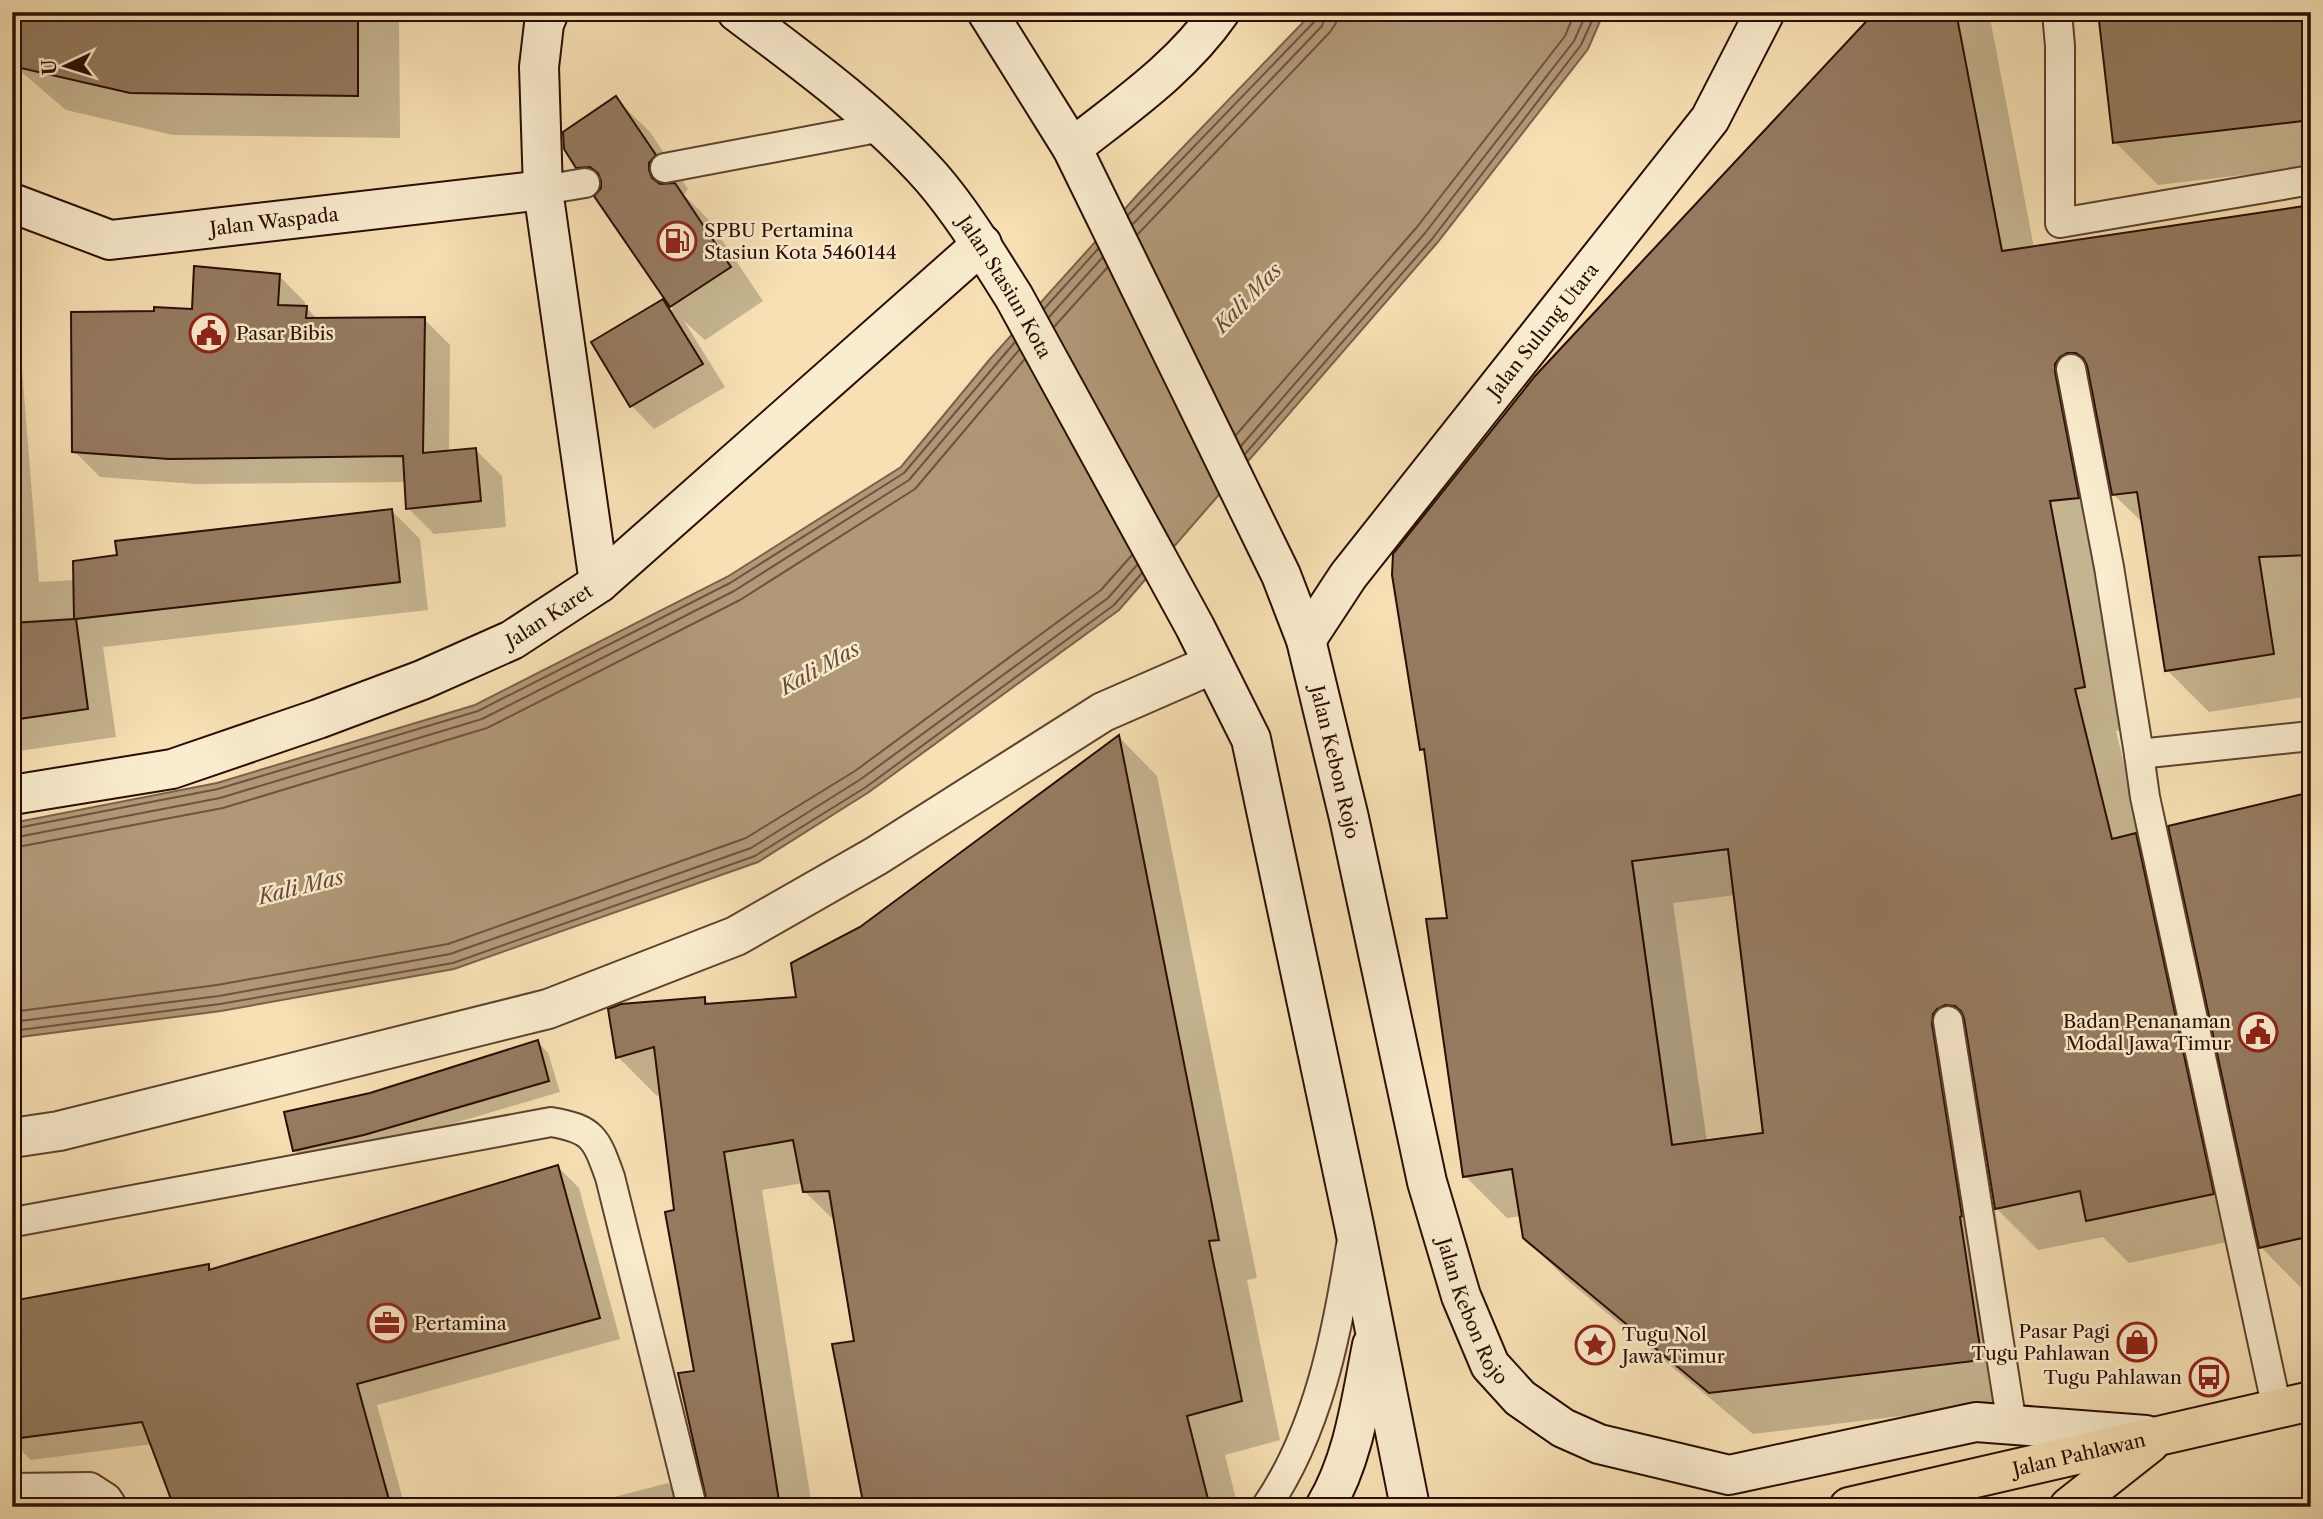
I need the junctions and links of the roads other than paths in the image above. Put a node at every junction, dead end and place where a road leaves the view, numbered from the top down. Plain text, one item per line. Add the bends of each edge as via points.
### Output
1 (549, 12) edge
2 (737, 12) edge
3 (987, 12) edge
4 (1220, 12) edge
5 (1765, 12) edge
6 (2057, 12) edge
7 (882, 127) junction
8 (1072, 148) junction
9 (664, 168) dead end
10 (2311, 180) edge
11 (585, 183) dead end
12 (543, 190) junction
13 (12, 203) edge
14 (982, 244) junction
15 (2071, 369) dead end
16 (599, 583) junction
17 (1306, 640) junction
18 (1213, 664) junction
19 (2311, 736) edge
20 (2139, 754) junction
21 (12, 795) edge
22 (1948, 1021) dead end
23 (12, 1138) edge
24 (14, 1222) edge
25 (1354, 1225) junction
26 (1375, 1328) junction
27 (2294, 1405) edge
28 (2012, 1424) junction
29 (2159, 1436) junction
30 (12, 1488) edge
31 (113, 1507) edge
32 (692, 1507) edge
33 (1266, 1507) edge
34 (1325, 1507) edge
35 (1410, 1507) edge
36 (1849, 1507) edge
37 (2069, 1507) edge

1 - 12 street via 539,67
2 - 7 street, Jalan Stasiun Kota
3 - 8 street
4 - 8 street via 1203,37 1162,77
5 - 17 street, Jalan Sulung Utara via 1710,118 1348,576
6 - 10 lane via 2060,222
7 - 9 lane
7 - 14 street, Jalan Stasiun Kota via 932,179
8 - 17 street, Jalan Kebon Rojo via 1281,575
11 - 12 lane
12 - 13 street, Jalan Waspada via 110,240
12 - 16 street
14 - 16 street, Jalan Karet
14 - 18 street, Jalan Stasiun Kota
15 - 20 lane
16 - 21 street, Jalan Karet via 512,640 318,719 172,769
17 - 28 street, Jalan Kebon Rojo via 1427,1182 1466,1307 1490,1365 1520,1398 1563,1428 1599,1444 1729,1475 1976,1422
18 - 23 street via 1103,712 876,856 736,936 548,1009 60,1131
18 - 25 street via 1251,739
19 - 20 lane
20 - 27 lane via 2145,797
22 - 28 lane
24 - 32 lane via 551,1122 574,1126 589,1134 600,1148 610,1177
25 - 26 street
25 - 33 lane via 1339,1319 1318,1397 1282,1483
26 - 34 street via 1352,1446
26 - 35 street
27 - 29 main road, Jalan Pahlawan
28 - 29 street, Jalan Kebon Rojo
29 - 36 main road, Jalan Pahlawan
29 - 37 main road
30 - 31 lane via 90,1487

